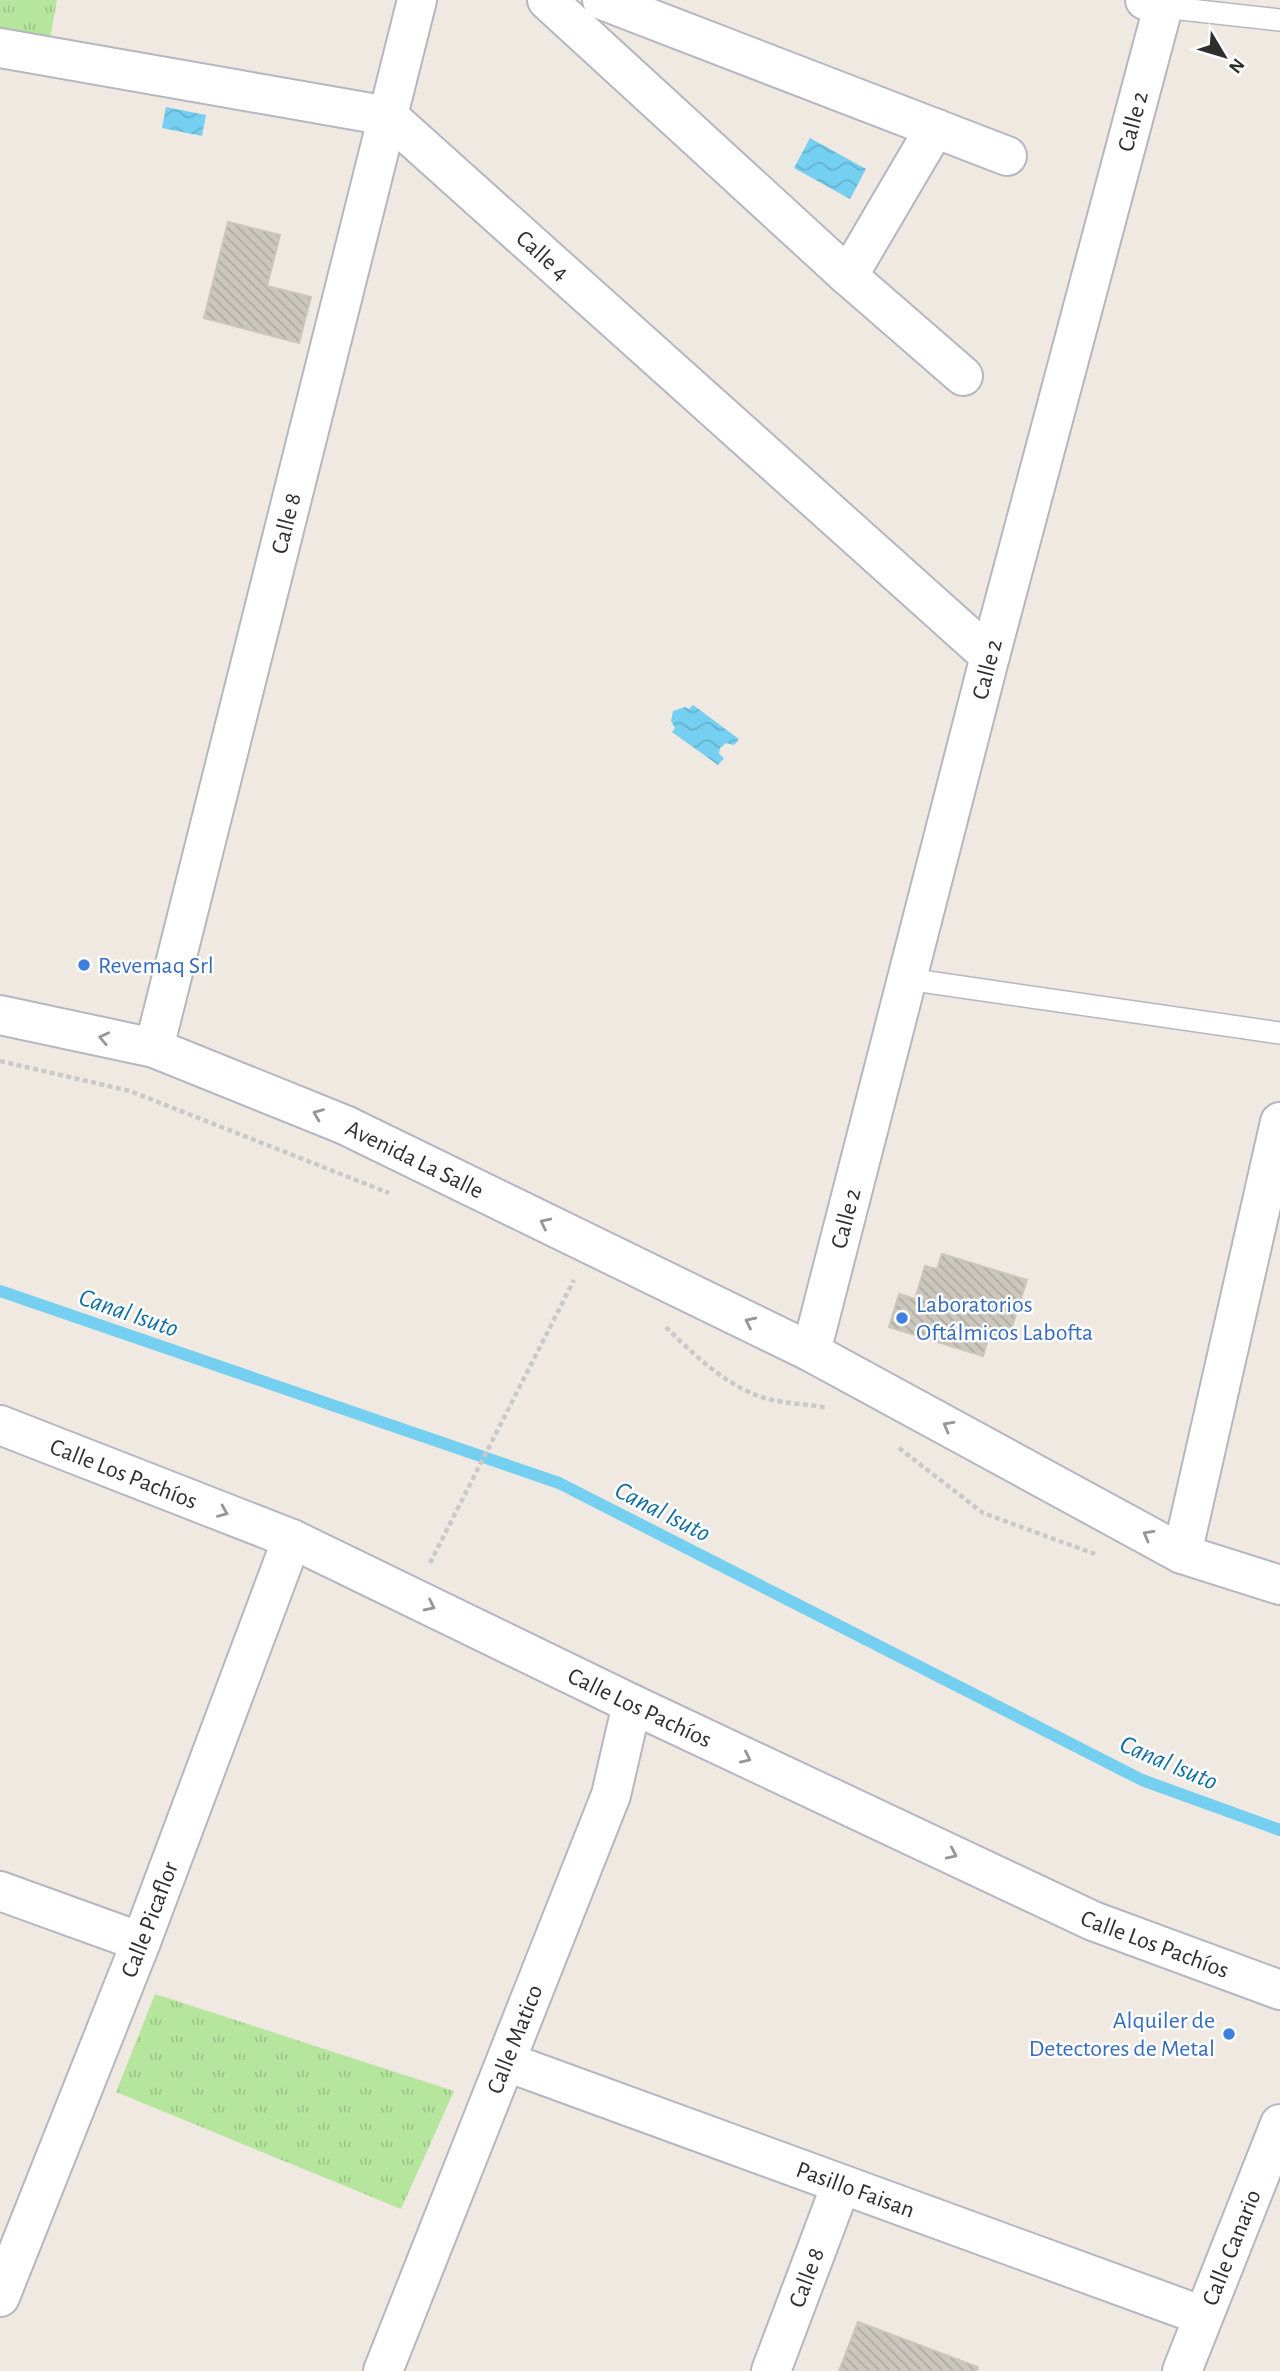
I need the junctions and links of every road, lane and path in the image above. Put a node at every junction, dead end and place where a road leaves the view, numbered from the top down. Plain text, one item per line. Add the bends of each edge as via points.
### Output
1 (417, 0) edge
2 (547, 0) edge
3 (602, 0) edge
4 (1157, 2) edge
5 (1280, 20) edge
6 (0, 48) edge
7 (388, 117) junction
8 (935, 128) junction
9 (1007, 156) dead end
10 (848, 276) junction
11 (963, 376) dead end
12 (990, 656) junction
13 (907, 979) junction
14 (0, 1015) edge
15 (1280, 1033) edge
16 (154, 1048) junction
17 (0, 1061) edge
18 (1280, 1122) edge
19 (393, 1195) dead end
20 (592, 1245) junction
21 (662, 1323) dead end
22 (811, 1352) junction
23 (839, 1410) dead end
24 (0, 1425) edge
25 (897, 1446) dead end
26 (292, 1539) junction
27 (434, 1554) dead end
28 (1182, 1554) junction
29 (1099, 1556) dead end
30 (1280, 1585) edge
31 (632, 1704) junction
32 (0, 1891) edge
33 (141, 1942) junction
34 (1280, 1990) edge
35 (507, 2062) junction
36 (1280, 2124) edge
37 (841, 2185) junction
38 (0, 2297) edge
39 (1203, 2316) junction
40 (383, 2371) edge
41 (771, 2371) edge
42 (1182, 2371) edge

1 - 7 street, Calle 8
2 - 10 street
3 - 8 street
4 - 5 lane
4 - 12 street, Calle 2
6 - 7 street
7 - 12 street, Calle 4
7 - 16 street, Calle 8
8 - 9 street
8 - 10 street
10 - 11 street
12 - 13 street, Calle 2
13 - 15 lane
13 - 22 street, Calle 2
16 -> 14 street, Avenida La Salle
20 -> 16 street, Avenida La Salle via 345,1125
17 - 19 path via 130,1091
18 - 28 street
22 -> 20 street, Avenida La Salle
20 - 27 path
21 - 23 path via 700,1361 742,1387 769,1399
28 -> 22 street, Avenida La Salle
24 -> 26 street, Calle Los Pachíos
25 - 29 path via 983,1513
26 -> 31 street, Calle Los Pachíos
26 - 33 street, Calle Picaflor
28 - 30 street, Avenida La Salle
31 -> 34 street, Calle Los Pachíos via 1093,1921
31 - 35 street, Calle Matico via 611,1795
32 - 33 street
33 - 38 street, Calle Picaflor
35 - 37 street, Pasillo Faisan
35 - 40 street, Calle Matico
36 - 39 street, Calle Canario
37 - 39 street, Pasillo Faisan
37 - 41 street, Calle 8
39 - 42 street, Calle Canario

